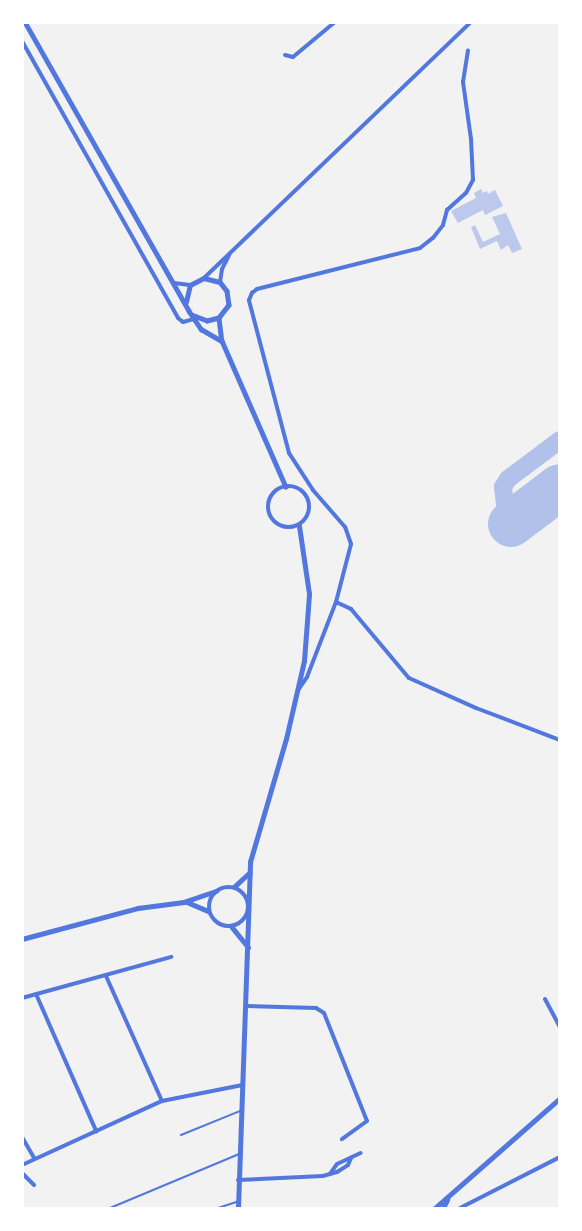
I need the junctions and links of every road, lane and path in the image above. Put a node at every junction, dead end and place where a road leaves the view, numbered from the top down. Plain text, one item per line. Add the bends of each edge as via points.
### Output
1 (25, 22) edge
2 (335, 22) edge
3 (471, 22) edge
4 (22, 41) edge
5 (468, 50) dead end
6 (285, 55) dead end
7 (230, 252) junction
8 (204, 278) junction
9 (220, 282) junction
10 (174, 283) junction
11 (190, 285) junction
12 (186, 305) junction
13 (191, 314) junction
14 (219, 318) junction
15 (194, 319) junction
16 (222, 341) junction
17 (286, 487) junction
18 (299, 526) junction
19 (336, 602) junction
20 (298, 690) junction
21 (560, 740) edge
22 (250, 873) junction
23 (234, 887) junction
24 (216, 891) junction
25 (184, 902) junction
26 (249, 906) junction
27 (208, 910) junction
28 (232, 927) junction
29 (22, 939) edge
30 (248, 947) junction
31 (171, 957) dead end
32 (106, 976) junction
33 (36, 994) junction
34 (22, 998) edge
35 (544, 999) dead end
36 (247, 1006) junction
37 (560, 1027) edge
38 (242, 1085) junction
39 (560, 1098) edge
40 (162, 1101) junction
41 (241, 1111) junction
42 (96, 1131) junction
43 (181, 1135) dead end
44 (22, 1137) edge
45 (342, 1139) dead end
46 (361, 1153) dead end
47 (239, 1154) junction
48 (560, 1157) edge
49 (34, 1158) junction
50 (22, 1165) edge
51 (22, 1173) edge
52 (238, 1180) junction
53 (34, 1185) dead end
54 (449, 1198) junction
55 (238, 1202) junction
56 (110, 1209) edge
57 (218, 1209) edge
58 (238, 1209) edge
59 (435, 1209) edge
60 (443, 1209) edge
61 (460, 1209) edge

1 - 10 street
2 - 6 street via 293,57
3 - 7 street
4 - 15 street via 178,318 183,322
5 - 19 street via 463,82 473,180 466,193 447,210 443,225 433,238 420,248 257,289 249,300 288,453 349,536 351,551
7 - 8 street
7 - 9 street
8 - 9 street
8 - 11 street
9 - 14 street via 229,297 226,311
10 - 11 street
10 - 12 street
11 - 12 street
12 - 13 street
13 - 14 street via 207,321
13 - 15 street
14 - 16 street
15 - 16 street via 201,330
16 - 17 street
17 - 18 street via 301,490 309,500 309,513
17 - 18 street via 272,496 270,514 284,527
18 - 20 street via 309,594
19 - 20 street via 307,677
19 - 21 street via 351,609 409,678
20 - 22 street via 260,822
22 - 23 street
22 - 26 street
23 - 24 street
23 - 26 street via 245,894
24 - 25 street
24 - 27 street
25 - 27 street
25 - 29 street via 138,908
26 - 28 street via 246,918
26 - 30 street
27 - 28 street via 217,924
28 - 30 street
30 - 36 street
31 - 32 street
32 - 33 street
32 - 40 street
33 - 34 street
33 - 42 street
35 - 37 street
36 - 38 street
36 - 45 street via 316,1008 324,1013 367,1121
38 - 40 street
38 - 41 street
39 - 54 street
40 - 42 street
41 - 43 lane
41 - 47 street
42 - 49 street
44 - 49 street
46 - 52 street via 337,1164 330,1174
47 - 52 street
47 - 56 lane
48 - 61 street
49 - 50 street
51 - 53 street
52 - 55 street
54 - 59 street
54 - 60 street
55 - 57 lane
55 - 58 street

